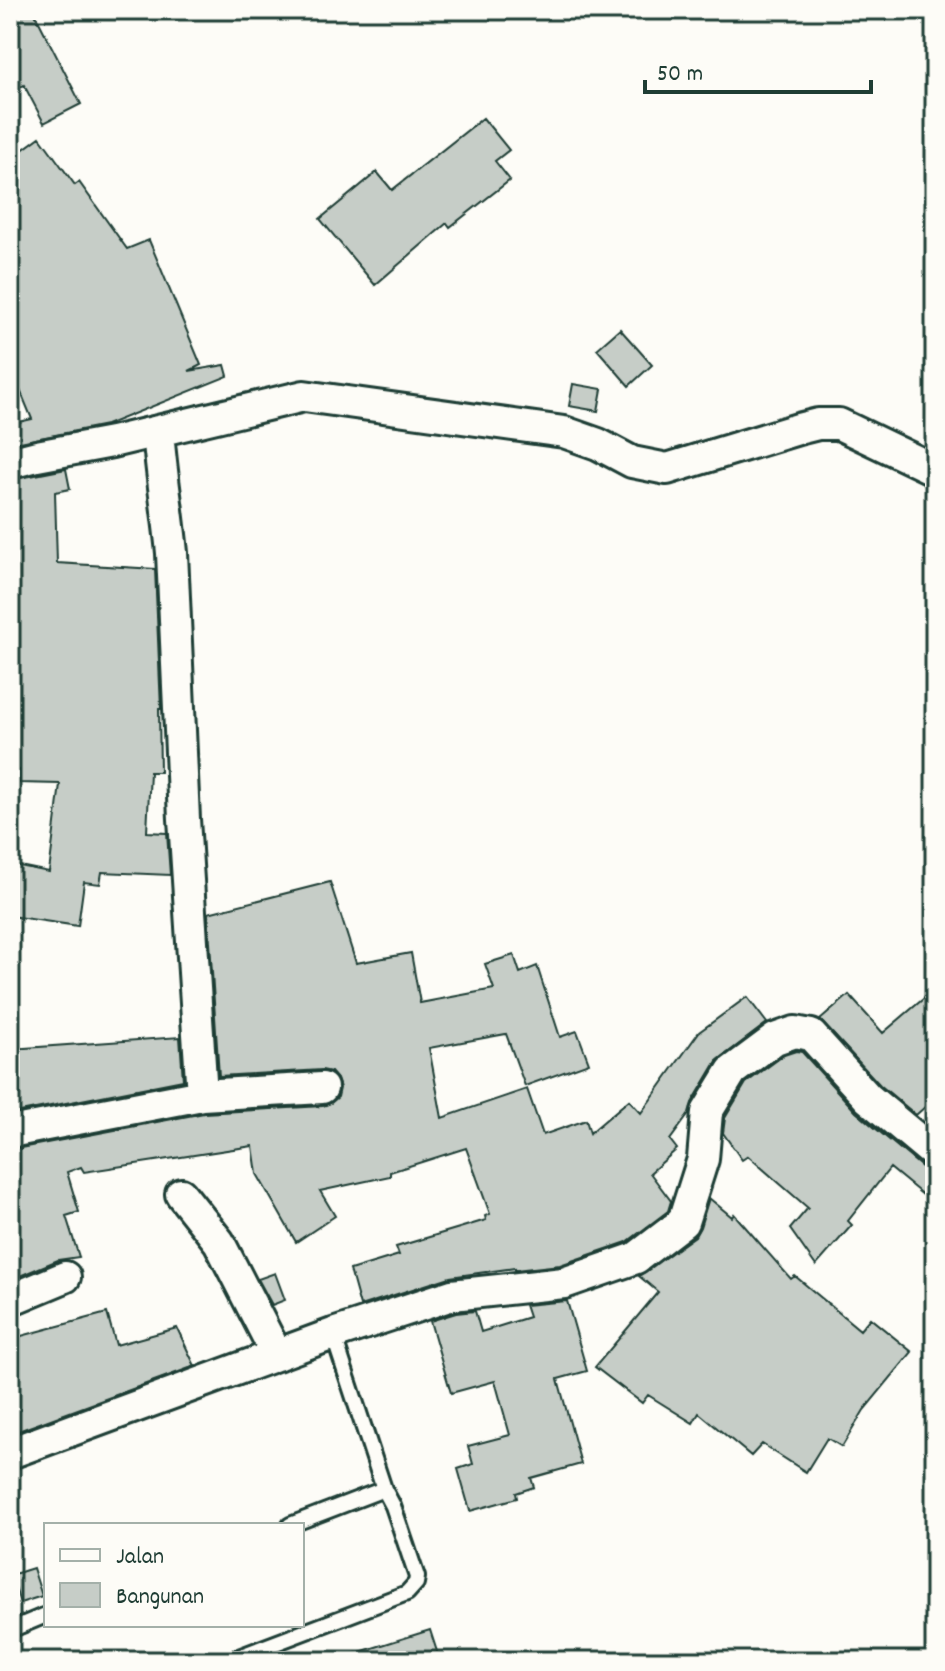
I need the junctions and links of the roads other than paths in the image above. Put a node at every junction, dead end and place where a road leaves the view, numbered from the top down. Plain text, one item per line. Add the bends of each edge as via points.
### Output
1 (158, 431) junction
2 (10, 463) edge
3 (935, 470) edge
4 (322, 1088) dead end
5 (202, 1095) junction
6 (10, 1132) edge
7 (935, 1154) edge
8 (181, 1194) dead end
9 (65, 1277) dead end
10 (10, 1300) edge
11 (333, 1334) junction
12 (277, 1355) junction
13 (10, 1453) edge
14 (384, 1489) junction
15 (295, 1523) edge
16 (44, 1616) edge
17 (10, 1630) edge
18 (228, 1661) edge

1 - 2 street
1 - 3 street via 304,396 564,432 632,462 667,469 798,429 839,424
1 - 5 street via 172,553
4 - 5 street
5 - 6 street
7 - 11 street via 868,1098 811,1035 795,1032 775,1039 732,1071 707,1112 703,1159 683,1222 636,1258 564,1283 452,1295
8 - 12 street via 219,1242
9 - 10 street
11 - 12 street
11 - 14 lane
12 - 13 street
14 - 15 lane
14 - 18 lane via 417,1577 407,1593
16 - 17 lane

